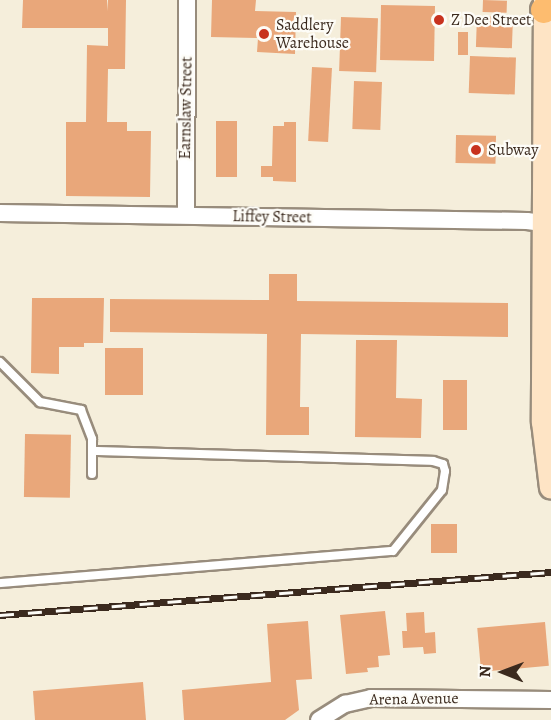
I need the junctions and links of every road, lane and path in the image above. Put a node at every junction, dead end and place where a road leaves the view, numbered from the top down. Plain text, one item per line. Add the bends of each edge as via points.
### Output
1 (187, 0) edge
2 (547, 5) edge
3 (0, 213) edge
4 (186, 215) junction
5 (547, 224) edge
6 (0, 362) edge
7 (93, 451) junction
8 (92, 474) dead end
9 (551, 488) edge
10 (0, 583) edge
11 (551, 700) edge
12 (319, 720) edge

1 - 4 street, Earnslaw Street
2 - 5 main road
3 - 4 street, Liffey Street
4 - 5 street, Liffey Street
5 - 9 main road via 543,422
6 - 7 lane via 40,402 81,410
7 - 8 lane
7 - 10 lane via 433,461 442,464 445,471 442,490 393,551
11 - 12 street, Arena Avenue via 371,698 345,704

